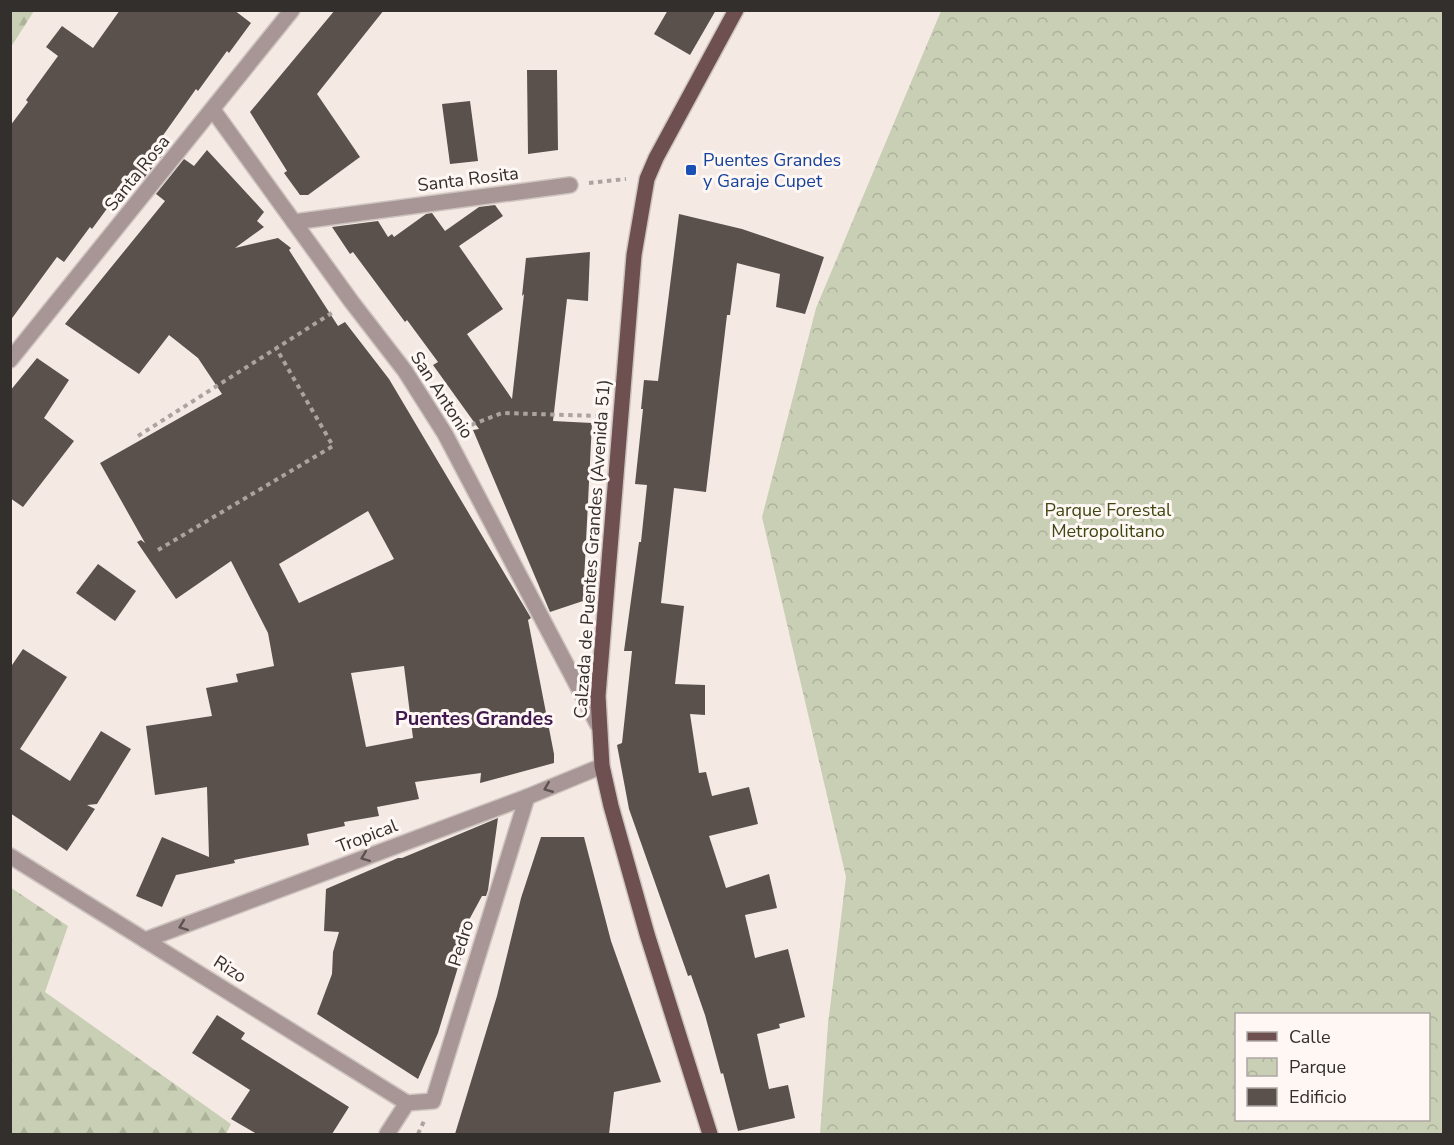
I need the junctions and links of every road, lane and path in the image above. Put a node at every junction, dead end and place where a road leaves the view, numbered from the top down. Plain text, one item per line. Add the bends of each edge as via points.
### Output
1 (292, 10) edge
2 (736, 10) edge
3 (213, 110) junction
4 (647, 179) junction
5 (570, 185) joint
6 (294, 222) junction
7 (351, 301) junction
8 (276, 348) junction
9 (10, 360) edge
10 (620, 417) junction
11 (446, 434) junction
12 (138, 435) dead end
13 (158, 550) dead end
14 (598, 725) junction
15 (602, 766) junction
16 (526, 797) junction
17 (10, 856) edge
18 (146, 940) junction
19 (407, 1103) junction
20 (387, 1134) edge
21 (710, 1134) edge

1 - 3 street, Santa Rosa
2 - 4 main road, Calzada de Puentes Grandes (Avenida 51)
3 - 6 street, San Antonio
3 - 9 street, Santa Rosa
4 - 5 path
4 - 10 main road, Calzada de Puentes Grandes (Avenida 51) via 634,255
5 - 6 street, Santa Rosita
6 - 7 street, San Antonio
7 - 8 path
7 - 11 street, San Antonio via 405,371
8 - 12 path
8 - 13 path via 333,446
10 - 11 path via 502,413
10 - 14 main road, Calzada de Puentes Grandes (Avenida 51)
11 - 14 street, San Antonio
14 - 15 main road, Calzada de Puentes Grandes (Avenida 51)
15 -> 16 street, Tropical
15 - 21 main road, Calzada de Puentes Grandes (Avenida 51) via 647,934
16 -> 18 street, Tropical
16 - 19 street, Pedro via 433,1101
17 - 18 street, Rizo
18 - 19 street, Rizo
19 - 20 street

